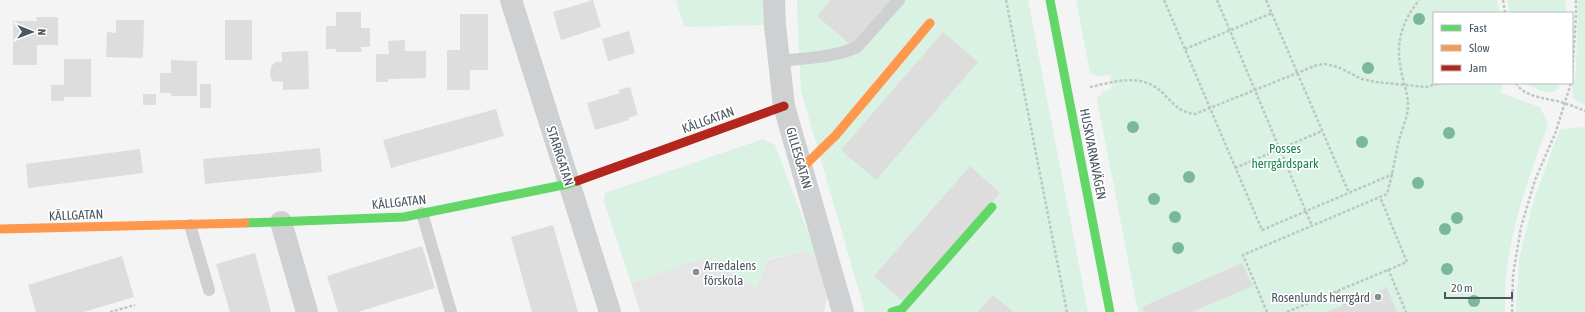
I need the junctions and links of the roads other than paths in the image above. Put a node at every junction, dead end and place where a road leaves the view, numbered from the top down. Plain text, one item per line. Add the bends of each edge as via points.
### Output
1 (511, 0) edge
2 (774, 0) edge
3 (899, 0) edge
4 (1050, 0) edge
5 (930, 23) dead end
6 (779, 61) junction
7 (784, 106) junction
8 (802, 168) junction
9 (568, 184) junction
10 (992, 207) dead end
11 (422, 213) junction
12 (281, 222) junction
13 (190, 225) junction
14 (0, 229) edge
15 (209, 290) dead end
16 (307, 312) edge
17 (452, 312) edge
18 (610, 312) edge
19 (843, 312) edge
20 (892, 312) edge
21 (1110, 312) edge

1 - 9 street, STARRGATAN
2 - 6 street, GILLESGATAN
3 - 6 lane via 857,47 834,54
4 - 21 street, HUSKVARNAVÄGEN
5 - 8 street via 836,135
6 - 7 street, GILLESGATAN
7 - 8 street, GILLESGATAN
7 - 9 street, KÄLLGATAN
8 - 19 street, GILLESGATAN
9 - 11 street, KÄLLGATAN
9 - 18 street, STARRGATAN
10 - 20 street via 902,309
11 - 12 street, KÄLLGATAN via 404,217
11 - 17 lane
12 - 13 street, KÄLLGATAN
12 - 16 street
13 - 14 street, KÄLLGATAN
13 - 15 lane

